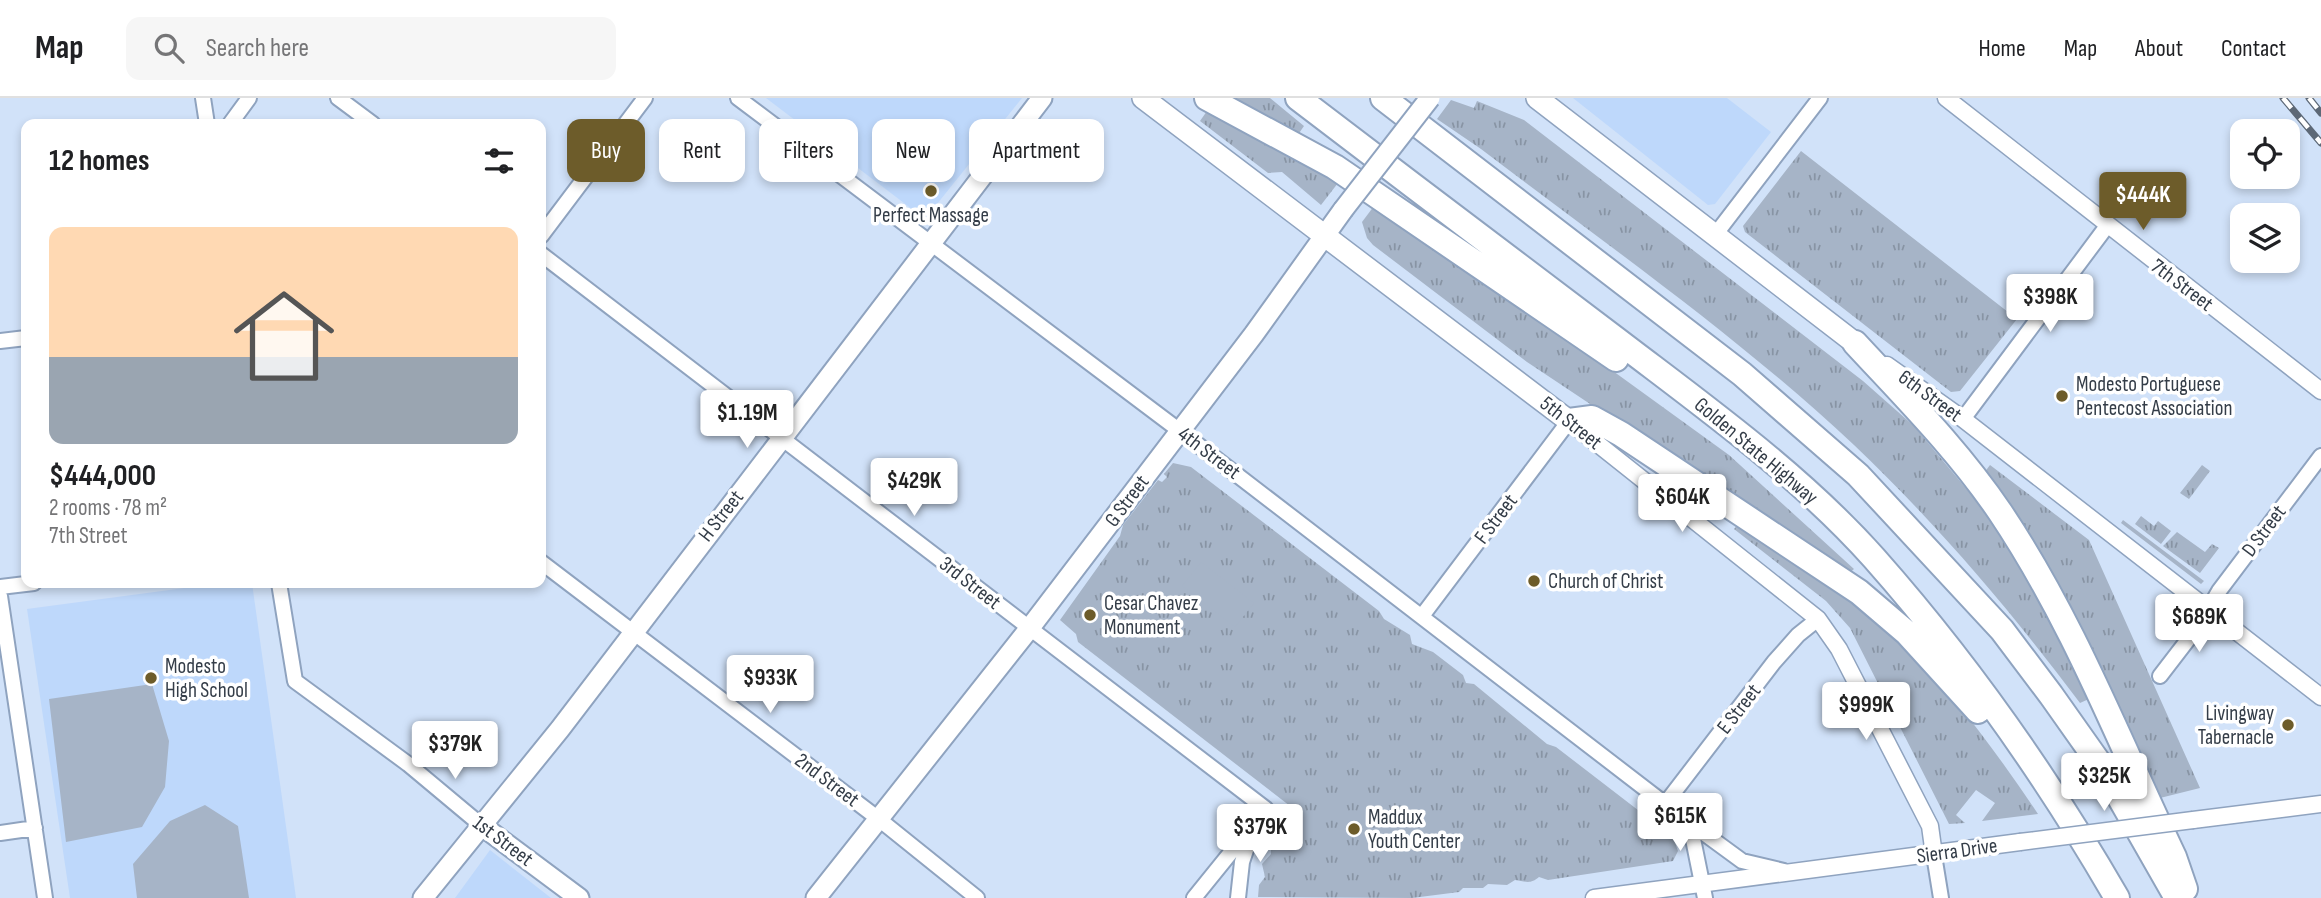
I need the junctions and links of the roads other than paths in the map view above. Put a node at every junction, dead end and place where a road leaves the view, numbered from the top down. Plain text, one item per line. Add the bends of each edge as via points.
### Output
1 (203, 98) edge
2 (249, 98) edge
3 (338, 98) edge
4 (645, 98) edge
5 (738, 98) edge
6 (1042, 98) edge
7 (1143, 98) edge
8 (1207, 98) edge
9 (1298, 98) edge
10 (1383, 98) edge
11 (1430, 98) edge
12 (1537, 98) edge
13 (1820, 98) edge
14 (1945, 98) edge
15 (206, 119) edge
16 (234, 119) edge
17 (366, 119) edge
18 (2107, 226) junction
19 (546, 229) edge
20 (1715, 235) junction
21 (1323, 236) junction
22 (931, 243) junction
23 (546, 258) edge
24 (21, 339) edge
25 (0, 341) edge
26 (1855, 343) junction
27 (2321, 391) edge
28 (1963, 419) junction
29 (1723, 420) junction
30 (1569, 421) junction
31 (1180, 431) junction
32 (781, 438) junction
33 (2321, 456) edge
34 (546, 566) edge
35 (21, 585) edge
36 (0, 587) edge
37 (280, 588) edge
38 (0, 596) edge
39 (2208, 610) junction
40 (1422, 617) junction
41 (1818, 619) junction
42 (1029, 629) junction
43 (631, 633) junction
44 (2160, 676) dead end
45 (2321, 697) edge
46 (2062, 804) junction
47 (2321, 804) edge
48 (1670, 809) junction
49 (880, 820) junction
50 (1254, 824) junction
51 (481, 825) junction
52 (35, 828) junction
53 (0, 833) edge
54 (2089, 849) junction
55 (1934, 855) junction
56 (1794, 872) junction
57 (1704, 891) edge
58 (45, 898) edge
59 (423, 898) edge
60 (579, 898) edge
61 (816, 898) edge
62 (977, 898) edge
63 (1194, 898) edge
64 (1238, 898) edge
65 (1594, 898) edge
66 (1941, 898) edge
67 (2108, 898) edge
68 (2117, 898) edge
69 (2177, 898) edge
70 (2188, 898) edge

1 - 15 street
2 - 16 street
3 - 17 street
4 - 19 street
5 - 22 street, 4th Street
6 - 22 main road, H Street
7 - 21 main road, 5th Street
8 - 29 highway via 1335,167 1665,393
9 - 29 highway, Golden State Highway
10 - 69 highway via 1742,374 1858,475 2002,631 2051,695 2104,770
11 - 21 main road, G Street, bridge
12 - 20 main road, 6th Street
13 - 20 street
14 - 18 street, 7th Street
18 - 27 street, 7th Street
18 - 28 street
20 - 26 main road, 6th Street
21 - 30 main road, 5th Street
21 - 31 main road, G Street
22 - 31 street, 4th Street
22 - 32 main road, H Street
23 - 32 street, 3rd Street
24 - 25 street
26 - 28 street, 6th Street
26 - 70 highway via 1973,475 2037,572 2087,669 2174,857
28 - 39 street, 6th Street
29 - 46 highway, Golden State Highway via 1873,557 2000,715
30 - 40 street, F Street
30 - 41 street, 5th Street
30 - 46 highway via 1592,418 1621,434 1859,592 1907,633
31 - 40 street, 4th Street
31 - 42 main road, G Street
32 - 42 street, 3rd Street
32 - 43 main road, H Street
33 - 39 street, D Street
34 - 43 street, 2nd Street
35 - 36 street
37 - 51 street, 1st Street via 295,681 408,764
38 - 52 street
39 - 44 street, D Street
39 - 45 street, 6th Street
40 - 48 street, 4th Street
41 - 48 street, E Street via 1774,662
41 - 55 street, 5th Street via 1839,649 1930,826
42 - 49 main road, G Street
42 - 50 street, 3rd Street via 1266,809
43 - 49 street, 2nd Street
43 - 51 main road, H Street via 527,772
46 - 54 highway, Golden State Highway
47 - 55 street, Sierra Drive, bridge
48 - 56 street, 4th Street via 1742,860
48 - 57 street, 4th Street via 1696,842
49 - 61 main road, G Street
49 - 62 street, 2nd Street
50 - 63 street
50 - 64 street via 1242,862
51 - 59 main road, H Street
51 - 60 main road, 1st Street
52 - 53 street
52 - 58 street
54 - 67 highway
54 - 68 highway, Golden State Highway
55 - 56 street, Sierra Drive
55 - 66 street
56 - 57 street, Sierra Drive
57 - 65 street, Sierra Drive

